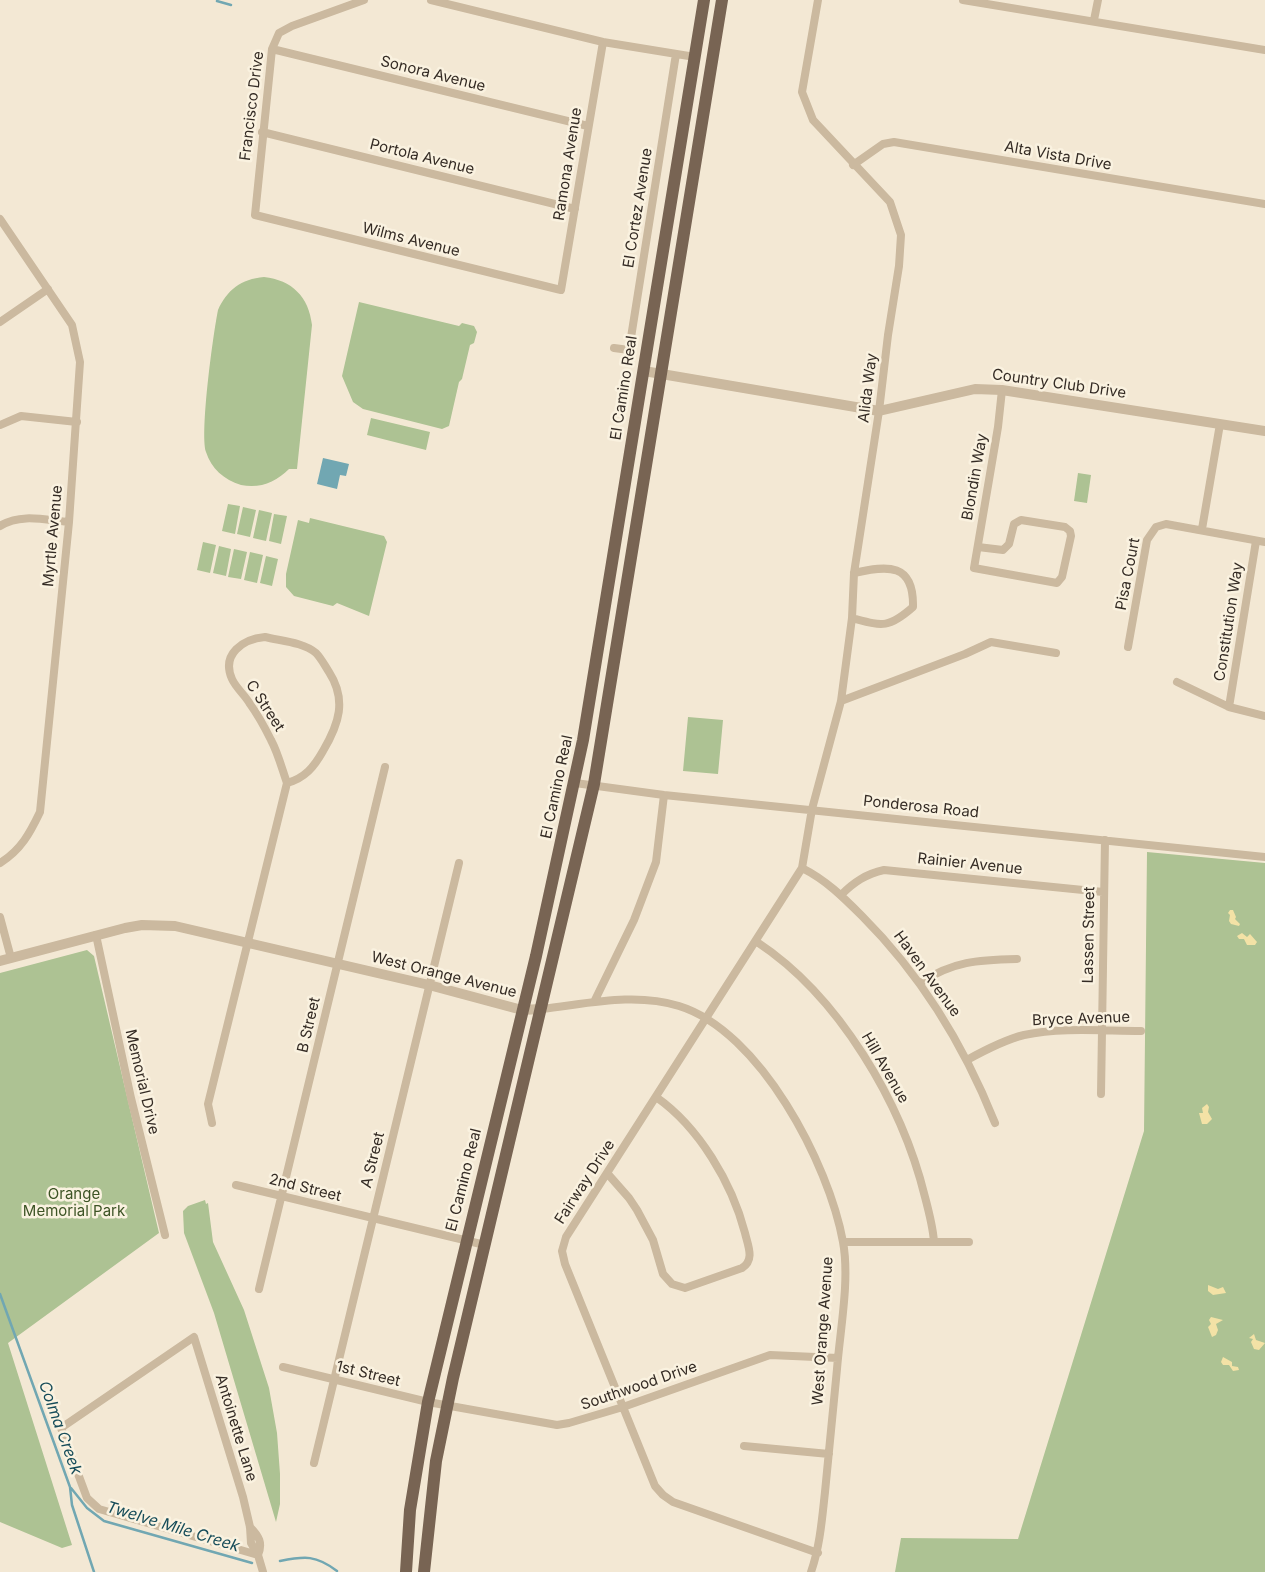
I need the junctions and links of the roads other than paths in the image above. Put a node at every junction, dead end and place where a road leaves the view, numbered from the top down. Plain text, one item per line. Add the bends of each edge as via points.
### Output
1 (364, 0) edge
2 (431, 0) edge
3 (704, 0) edge
4 (722, 0) edge
5 (818, 0) edge
6 (963, 0) edge
7 (1098, 0) edge
8 (1094, 20) junction
9 (603, 42) junction
10 (272, 49) junction
11 (1265, 50) edge
12 (676, 54) junction
13 (695, 57) junction
14 (588, 126) junction
15 (262, 132) junction
16 (853, 165) junction
17 (1265, 204) edge
18 (575, 208) junction
19 (255, 216) joint
20 (0, 220) edge
21 (48, 289) junction
22 (561, 290) joint
23 (0, 322) edge
24 (614, 348) dead end
25 (644, 371) junction
26 (662, 374) junction
27 (1002, 390) junction
28 (879, 411) junction
29 (77, 422) junction
30 (1220, 424) junction
31 (0, 425) edge
32 (1265, 431) edge
33 (69, 522) junction
34 (0, 526) edge
35 (1202, 529) junction
36 (1256, 541) junction
37 (1265, 542) edge
38 (978, 547) junction
39 (854, 572) junction
40 (852, 618) junction
41 (1128, 647) dead end
42 (1056, 652) dead end
43 (1177, 682) dead end
44 (841, 701) junction
45 (1229, 707) junction
46 (1265, 716) edge
47 (386, 767) dead end
48 (287, 783) junction
49 (575, 783) junction
50 (594, 784) junction
51 (664, 795) junction
52 (812, 809) junction
53 (1105, 840) junction
54 (1265, 857) edge
55 (0, 863) edge
56 (458, 863) dead end
57 (802, 868) junction
58 (1103, 892) junction
59 (841, 895) junction
60 (0, 916) edge
61 (96, 935) junction
62 (248, 942) junction
63 (757, 942) junction
64 (11, 958) junction
65 (1017, 960) dead end
66 (0, 961) edge
67 (338, 963) junction
68 (920, 983) junction
69 (429, 985) junction
70 (594, 1000) junction
71 (541, 1009) junction
72 (522, 1010) junction
73 (706, 1020) junction
74 (1101, 1031) junction
75 (1141, 1031) dead end
76 (967, 1060) junction
77 (1101, 1094) dead end
78 (656, 1097) junction
79 (212, 1123) dead end
80 (995, 1123) dead end
81 (607, 1173) junction
82 (236, 1185) dead end
83 (282, 1196) junction
84 (373, 1218) junction
85 (165, 1235) dead end
86 (466, 1241) junction
87 (843, 1242) junction
88 (934, 1242) junction
89 (969, 1242) dead end
90 (485, 1245) junction
91 (259, 1288) dead end
92 (838, 1358) junction
93 (282, 1367) dead end
94 (334, 1380) junction
95 (428, 1402) junction
96 (447, 1406) junction
97 (623, 1407) junction
98 (744, 1446) dead end
99 (829, 1454) junction
100 (314, 1463) dead end
101 (818, 1553) junction
102 (258, 1555) junction
103 (264, 1572) edge
104 (406, 1572) edge
105 (424, 1572) edge
106 (811, 1572) edge

1 - 10 street, Francisco Drive via 292,26 279,33
2 - 9 street
3 - 13 main road, El Camino Real
4 - 26 main road
5 - 16 street, Alida Way via 802,92 813,120
6 - 8 street
7 - 8 street
8 - 11 street
9 - 12 street
9 - 14 street, Ramona Avenue
10 - 14 street, Sonora Avenue
10 - 15 street, Francisco Drive
12 - 13 street
12 - 24 street, El Cortez Avenue via 629,350
13 - 25 main road, El Camino Real
14 - 18 street, Ramona Avenue
15 - 18 street, Portola Avenue
15 - 19 street, Francisco Drive
16 - 17 street, Alta Vista Drive via 883,144 894,142
16 - 28 street, Alida Way via 890,202 901,235
18 - 22 street, Ramona Avenue
19 - 22 street, Wilms Avenue
20 - 21 street, Myrtle Avenue
21 - 23 street
21 - 29 street, Myrtle Avenue via 72,325 80,362
25 - 26 street, Country Club Drive
25 - 49 main road, El Camino Real
26 - 28 street, Country Club Drive
26 - 50 main road
27 - 28 street, Country Club Drive via 975,389
27 - 30 street, Country Club Drive
27 - 38 street, Blondin Way
28 - 39 street, Alida Way
29 - 31 street via 21,416
29 - 33 street, Myrtle Avenue
30 - 32 street, Country Club Drive
30 - 35 street
33 - 34 street via 24,518
33 - 55 street, Myrtle Avenue via 40,812 28,838 13,855
35 - 36 street, Pisa Court
35 - 41 street, Pisa Court via 1161,524 1149,534
36 - 37 street, Pisa Court
36 - 45 street, Constitution Way
38 - 38 street, Blondin Way via 974,568 1057,583 1062,577 1071,533 1065,527 1021,520 1014,524 1009,544 1003,550
39 - 40 street, Alida Way
39 - 40 street via 880,567 894,570 909,580 913,607 898,621 882,625
40 - 44 street, Alida Way
42 - 44 street via 991,642
43 - 45 street
44 - 52 street, Alida Way
45 - 46 street
47 - 67 street, B Street
48 - 48 street, C Street via 272,742 250,703 232,680 229,667 232,652 251,638 265,636 308,648 318,655 340,696 336,729 314,766 300,779
48 - 62 street
49 - 50 street, Ponderosa Road
49 - 72 main road, El Camino Real
50 - 51 street, Ponderosa Road
50 - 71 main road
51 - 52 street, Ponderosa Road
51 - 70 street via 656,862 634,920
52 - 53 street, Ponderosa Road
52 - 57 street, Fairway Drive
53 - 54 street, Ponderosa Road
53 - 58 street, Lassen Street
56 - 69 street, A Street
57 - 59 street, Haven Avenue via 818,876
57 - 63 street, Fairway Drive
58 - 59 street, Rainier Avenue via 884,870 858,880
58 - 74 street, Lassen Street
59 - 68 street, Haven Avenue via 884,938
60 - 64 street
61 - 62 street, West Orange Avenue via 152,924 204,931
61 - 64 street, West Orange Avenue
61 - 85 street, Memorial Drive
62 - 67 street, West Orange Avenue
62 - 79 street via 208,1104
63 - 73 street, Fairway Drive
63 - 88 street, Hill Avenue via 778,955 806,983 855,1042 894,1109 908,1142 920,1176
64 - 66 street, West Orange Avenue
65 - 68 street via 978,960 955,965
67 - 69 street, West Orange Avenue
67 - 83 street, B Street
68 - 76 street, Haven Avenue
69 - 72 street, West Orange Avenue
69 - 84 street, A Street
70 - 71 street, West Orange Avenue
70 - 73 street, West Orange Avenue via 634,999 679,1006
71 - 72 street, West Orange Avenue
71 - 90 main road
72 - 86 main road, El Camino Real
73 - 78 street, Fairway Drive
73 - 87 street, West Orange Avenue via 730,1036 753,1060 792,1114 823,1176
74 - 75 street, Bryce Avenue
74 - 76 street, Bryce Avenue via 1043,1032 1022,1036
74 - 77 street, Lassen Street
76 - 80 street, Haven Avenue
78 - 81 street, Fairway Drive
78 - 81 street via 690,1129 719,1171 743,1226 750,1253 748,1262 742,1268 685,1288 672,1284 663,1274 652,1240 637,1210
81 - 97 street, Fairway Drive via 566,1237 562,1251
82 - 83 street, 2nd Street
83 - 84 street, 2nd Street
83 - 91 street, B Street
84 - 86 street, 2nd Street
84 - 94 street, A Street
86 - 90 street, 2nd Street
86 - 95 main road, El Camino Real
87 - 88 street
87 - 92 street, West Orange Avenue via 845,1273
88 - 89 street
90 - 96 main road
92 - 97 street, Southwood Drive via 770,1356
92 - 99 street, West Orange Avenue
93 - 94 street, 1st Street
94 - 95 street, 1st Street
94 - 100 street, A Street
95 - 96 street, 1st Street
95 - 104 main road, El Camino Real via 410,1510
96 - 97 street, Southwood Drive via 557,1425
96 - 105 main road via 436,1461
97 - 101 street, Fairway Drive via 655,1486 663,1495 673,1502
98 - 99 street
99 - 101 street, West Orange Avenue
101 - 106 street, West Orange Avenue
102 - 102 street, Antoinette Lane via 260,1541 250,1527 194,1337 61,1428 87,1498 99,1509
102 - 103 street, Antoinette Lane

